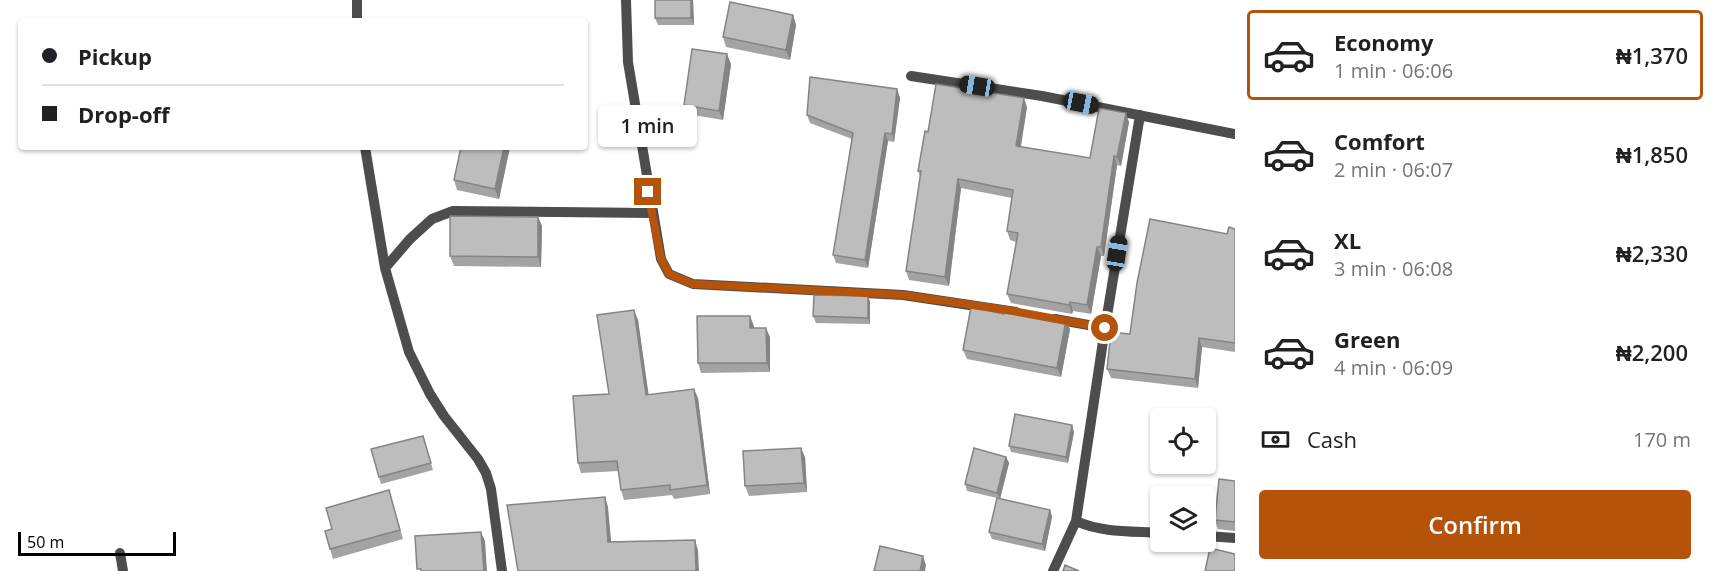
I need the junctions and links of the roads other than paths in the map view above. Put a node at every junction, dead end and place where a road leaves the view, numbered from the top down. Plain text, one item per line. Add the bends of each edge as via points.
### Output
1 (357, 0) edge
2 (627, 0) edge
3 (357, 18) edge
4 (911, 76) dead end
5 (1140, 115) junction
6 (1235, 134) edge
7 (365, 150) edge
8 (652, 213) junction
9 (385, 268) junction
10 (1105, 328) junction
11 (1076, 521) junction
12 (1150, 532) edge
13 (1216, 537) edge
14 (1235, 538) edge
15 (120, 553) dead end
16 (123, 571) edge
17 (502, 571) edge
18 (1053, 571) edge

1 - 3 street
2 - 8 street via 628,63
4 - 5 street
5 - 6 street
5 - 10 street
7 - 9 street
8 - 9 street via 453,212 432,219
8 - 10 street via 661,259 669,274 693,284 903,295
9 - 17 street via 415,363 444,416 486,473
10 - 11 street
11 - 12 street via 1106,530
11 - 18 street
13 - 14 street
15 - 16 street

